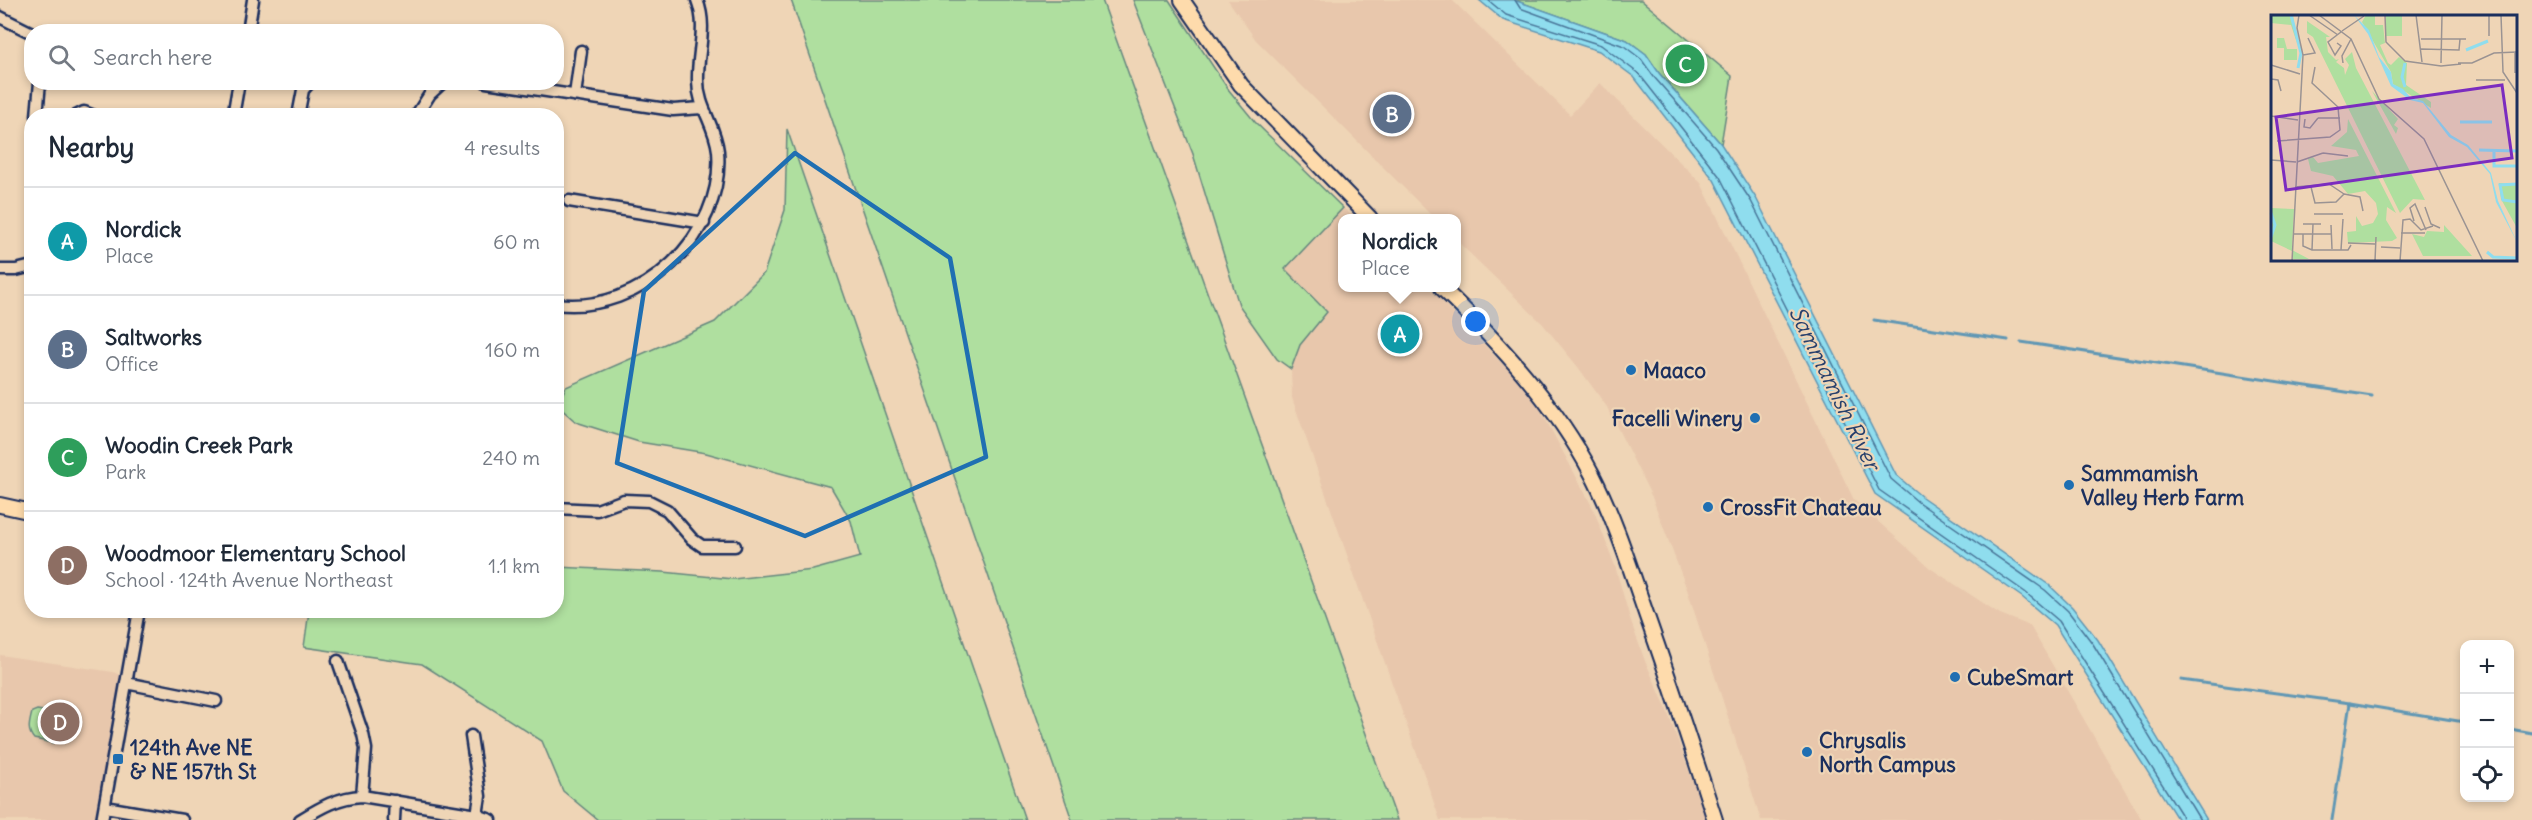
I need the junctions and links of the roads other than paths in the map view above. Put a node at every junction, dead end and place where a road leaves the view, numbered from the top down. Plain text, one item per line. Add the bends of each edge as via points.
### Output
1 (253, 0) edge
2 (697, 0) edge
3 (1182, 0) edge
4 (0, 17) edge
5 (249, 24) edge
6 (24, 29) edge
7 (581, 51) dead end
8 (39, 90) edge
9 (238, 90) edge
10 (303, 90) edge
11 (434, 90) edge
12 (541, 90) edge
13 (575, 95) junction
14 (38, 108) edge
15 (234, 108) edge
16 (300, 108) edge
17 (421, 108) edge
18 (702, 108) junction
19 (569, 201) dead end
20 (1365, 214) edge
21 (704, 223) junction
22 (24, 268) edge
23 (0, 270) edge
24 (1446, 292) edge
25 (564, 305) edge
26 (0, 505) edge
27 (564, 508) edge
28 (24, 510) edge
29 (735, 546) dead end
30 (138, 618) edge
31 (338, 661) dead end
32 (126, 683) junction
33 (216, 701) dead end
34 (471, 736) dead end
35 (362, 796) junction
36 (395, 801) junction
37 (105, 807) junction
38 (477, 814) junction
39 (102, 820) edge
40 (180, 820) edge
41 (300, 820) edge
42 (394, 820) edge
43 (491, 820) edge
44 (1715, 820) edge

1 - 5 street
2 - 18 street via 704,27 698,82
3 - 20 main road via 1241,85
4 - 6 street
7 - 13 street
8 - 14 street
9 - 15 street
10 - 16 street
11 - 17 street
12 - 13 street
13 - 18 street via 674,110
18 - 21 street via 714,130 718,152 715,190
19 - 21 street
21 - 25 street via 687,248 638,287 612,299
22 - 23 street
24 - 44 main road via 1522,370 1592,473 1631,568
26 - 28 main road
27 - 29 street via 597,510 624,500 649,501 667,510 702,546
30 - 32 street
31 - 35 street via 366,749
32 - 33 street
32 - 37 street
34 - 38 street via 480,796
35 - 36 street
35 - 41 street via 331,802
36 - 38 street
36 - 42 street
37 - 39 street
37 - 40 street
38 - 43 street

